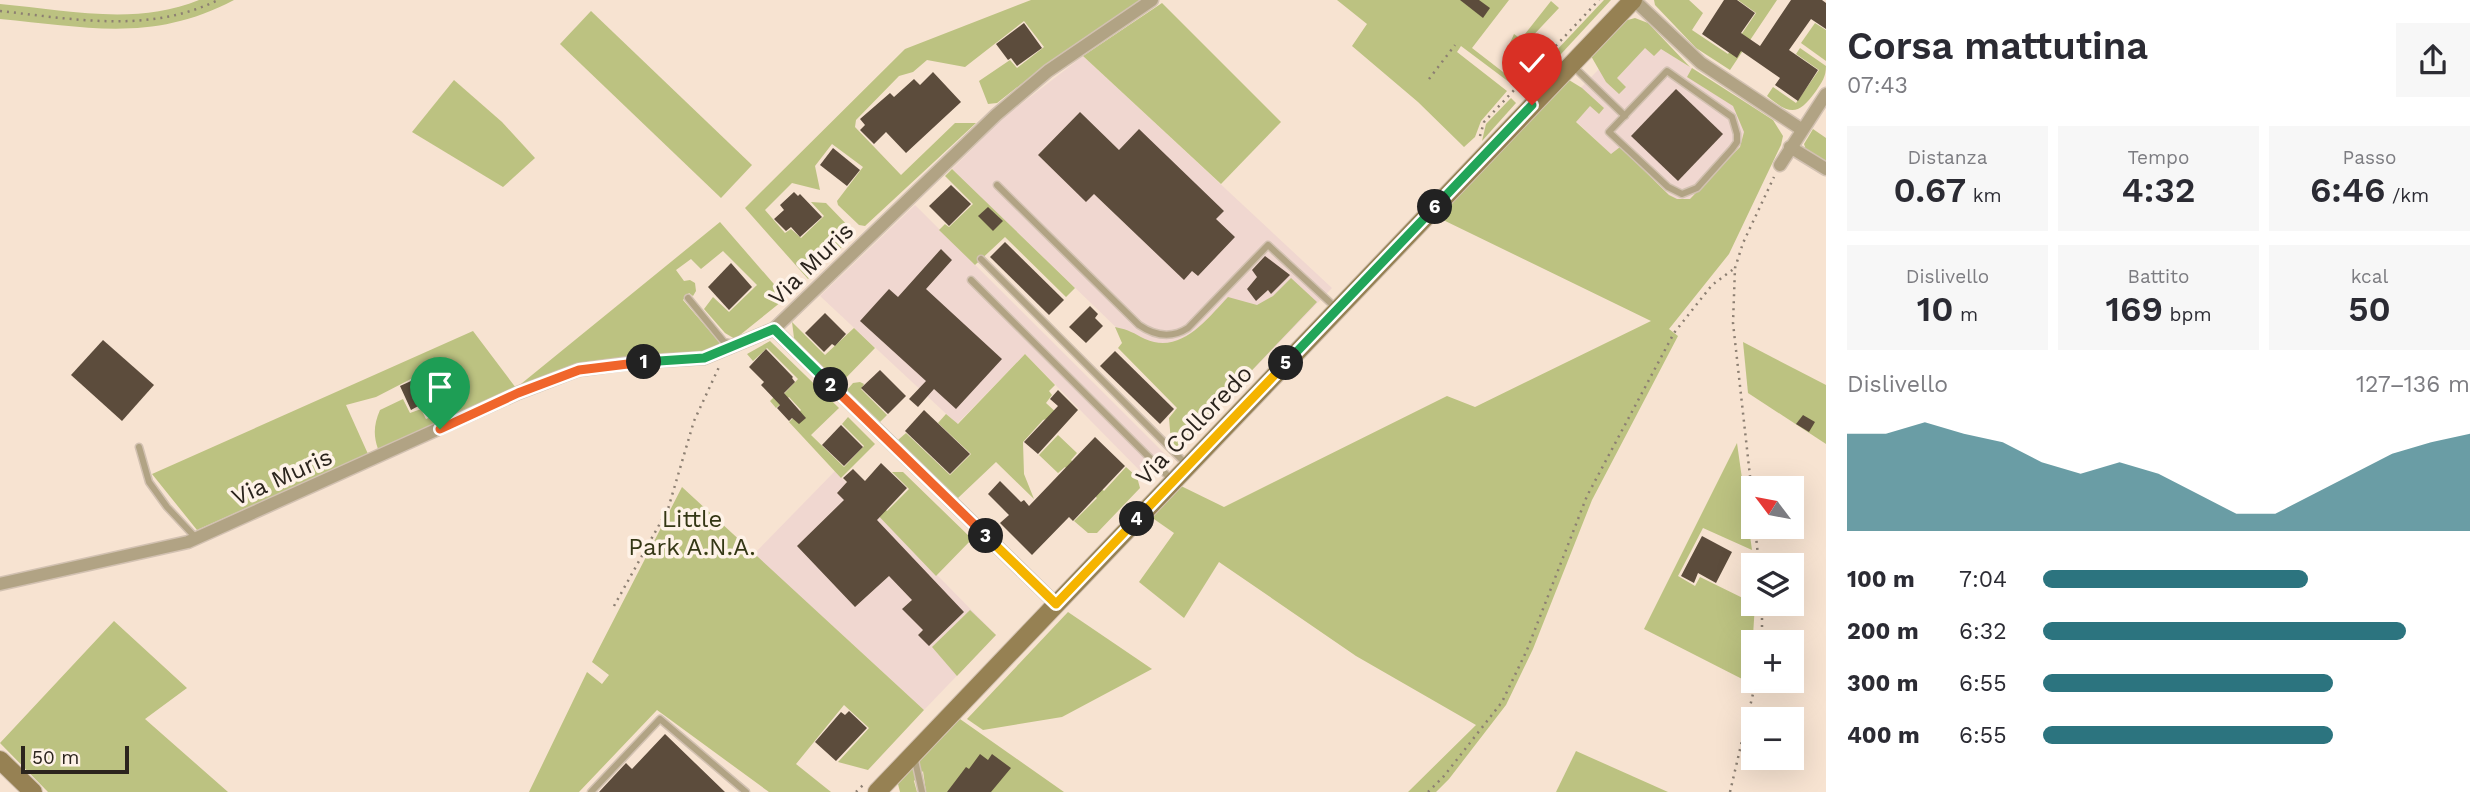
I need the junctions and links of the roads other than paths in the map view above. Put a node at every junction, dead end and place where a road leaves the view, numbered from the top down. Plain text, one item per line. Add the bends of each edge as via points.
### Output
1 (1152, 0) edge
2 (1633, 0) edge
3 (1571, 64) junction
4 (1826, 94) edge
5 (1625, 116) junction
6 (1801, 129) junction
7 (1790, 146) junction
8 (1780, 165) road end
9 (1826, 169) edge
10 (997, 185) dead end
11 (981, 259) dead end
12 (971, 280) dead end
13 (688, 298) dead end
14 (1338, 309) junction
15 (774, 329) junction
16 (735, 345) junction
17 (139, 447) dead end
18 (1188, 466) junction
19 (1173, 481) junction
20 (196, 538) junction
21 (0, 583) edge
22 (1056, 604) junction
23 (914, 754) junction
24 (0, 760) edge
25 (879, 791) edge
26 (33, 792) edge
27 (590, 792) edge
28 (746, 792) edge
29 (922, 792) edge

1 - 15 street, Via Muris via 1048,71 996,115
2 - 3 main road, Via Colloredo
2 - 6 street via 1701,63
3 - 5 lane
3 - 14 main road, Via Colloredo
4 - 6 street
5 - 5 lane via 1609,132 1668,187 1682,194 1697,188 1737,142 1732,117 1667,71
6 - 7 street
7 - 8 street
7 - 9 street
10 - 14 lane via 1139,325 1153,333 1173,335 1188,328 1268,246
11 - 18 lane
12 - 19 lane
13 - 16 lane via 724,342
14 - 18 main road, Via Colloredo
15 - 16 street, Via Muris
15 - 22 street
16 - 20 street, Via Muris via 704,358 579,370
17 - 20 lane via 149,482
18 - 19 main road, Via Colloredo
19 - 22 main road, Via Colloredo
20 - 21 street, Via Muris
22 - 23 main road, Via Colloredo
23 - 25 main road, Via Colloredo
23 - 29 lane
24 - 26 main road
27 - 28 lane via 660,719

